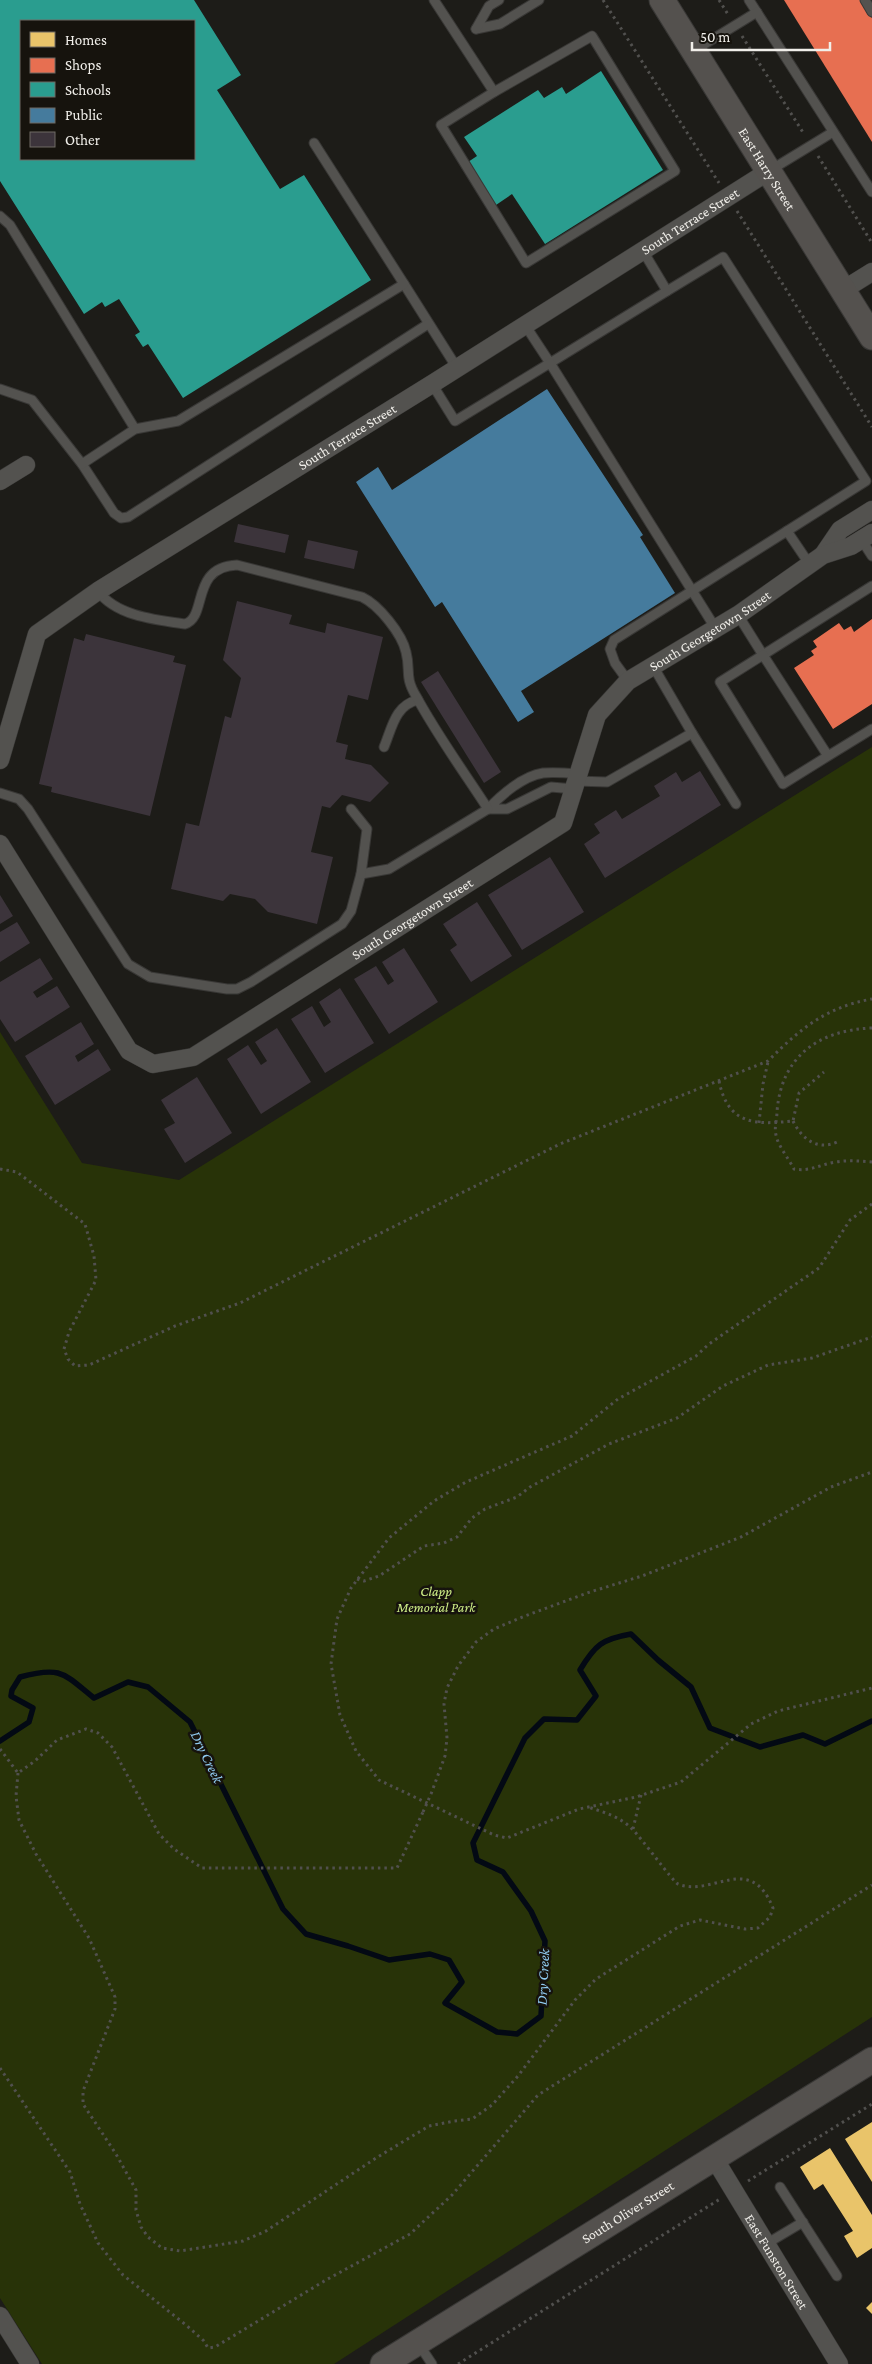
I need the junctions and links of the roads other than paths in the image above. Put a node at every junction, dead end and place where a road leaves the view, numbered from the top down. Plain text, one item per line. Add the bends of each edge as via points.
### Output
1 (434, 0) edge
2 (499, 0) edge
3 (539, 0) edge
4 (662, 0) edge
5 (749, 0) edge
6 (865, 0) edge
7 (756, 12) junction
8 (872, 12) edge
9 (694, 51) junction
10 (494, 92) junction
11 (833, 132) junction
12 (314, 143) dead end
13 (769, 171) junction
14 (872, 192) edge
15 (0, 216) edge
16 (643, 251) junction
17 (872, 272) edge
18 (404, 284) junction
19 (667, 290) junction
20 (843, 290) junction
21 (428, 324) junction
22 (526, 325) junction
23 (872, 337) edge
24 (550, 363) junction
25 (457, 368) junction
26 (432, 384) junction
27 (0, 389) edge
28 (134, 429) junction
29 (82, 464) junction
30 (26, 465) dead end
31 (0, 481) edge
32 (872, 510) edge
33 (787, 531) junction
34 (867, 536) edge
35 (872, 556) edge
36 (816, 560) junction
37 (872, 586) edge
38 (692, 590) junction
39 (98, 591) junction
40 (738, 614) junction
41 (716, 629) junction
42 (763, 655) junction
43 (652, 666) junction
44 (628, 681) junction
45 (418, 700) junction
46 (872, 729) edge
47 (692, 732) junction
48 (384, 748) dead end
49 (828, 756) junction
50 (0, 760) edge
51 (576, 781) junction
52 (0, 793) edge
53 (736, 804) dead end
54 (351, 809) dead end
55 (488, 809) junction
56 (0, 844) edge
57 (361, 874) junction
58 (872, 2060) edge
59 (714, 2158) junction
60 (780, 2187) dead end
61 (803, 2222) junction
62 (766, 2244) junction
63 (837, 2276) dead end
64 (0, 2316) edge
65 (5, 2335) edge
66 (418, 2342) junction
67 (30, 2364) edge
68 (383, 2364) edge
69 (432, 2364) edge
70 (839, 2364) edge

1 - 10 lane
2 - 3 lane via 489,6 476,29 500,24
4 - 9 main road, East Harry Street
5 - 7 lane
6 - 8 lane
7 - 9 lane
7 - 11 lane
9 - 13 main road, East Harry Street
10 - 10 lane via 592,36 675,171 526,263 441,125
11 - 13 lane
11 - 14 lane
12 - 18 lane
13 - 16 street, South Terrace Street
13 - 20 main road, East Harry Street
15 - 28 lane via 10,225
16 - 19 lane
16 - 22 street, South Terrace Street
17 - 20 street
18 - 21 lane
18 - 28 lane via 178,421
19 - 24 lane
19 - 33 lane via 723,257 866,481
20 - 23 main road, East Harry Street
21 - 25 lane
21 - 29 lane via 128,517 122,518 114,513
22 - 24 lane
22 - 25 street, South Terrace Street
24 - 26 lane via 454,421
24 - 38 lane
25 - 26 street, South Terrace Street
26 - 39 street, South Terrace Street
27 - 29 lane via 32,400
28 - 29 lane
30 - 31 street
32 - 36 street, South Georgetown Street via 840,530
33 - 36 lane
33 - 38 lane
34 - 35 lane
34 - 36 street, South Georgetown Street
36 - 40 street, South Georgetown Street
37 - 42 lane
38 - 41 lane
38 - 44 lane via 614,640 610,649 615,663
39 - 45 lane via 112,606 185,624 193,619 206,581 220,567 228,565 362,597 372,601 382,612 401,641 406,651 407,675
39 - 50 street, South Terrace Street via 37,634
40 - 41 street, South Georgetown Street
40 - 42 lane
41 - 43 street, South Georgetown Street
42 - 49 lane
42 - 49 lane via 720,682 783,784
43 - 44 street, South Georgetown Street
43 - 47 lane
44 - 51 street, South Georgetown Street via 596,715
45 - 48 lane via 398,711
45 - 55 lane
46 - 49 lane
47 - 51 lane via 607,782
47 - 53 lane
51 - 55 lane via 551,788 507,809
51 - 55 lane via 548,773 534,776 500,797
51 - 56 street, South Georgetown Street via 563,823 192,1057 153,1064 129,1051
52 - 57 lane via 12,795 24,803 120,954 128,964 150,977 237,989 342,924 351,911
54 - 57 lane via 367,829
55 - 57 lane via 388,869
58 - 59 main road, South Oliver Street
59 - 62 street, East Funston Street
59 - 66 main road, South Oliver Street
60 - 61 lane
61 - 62 lane
61 - 63 lane
62 - 70 street, East Funston Street
64 - 65 street
65 - 67 street
66 - 68 main road, South Oliver Street
66 - 69 lane

